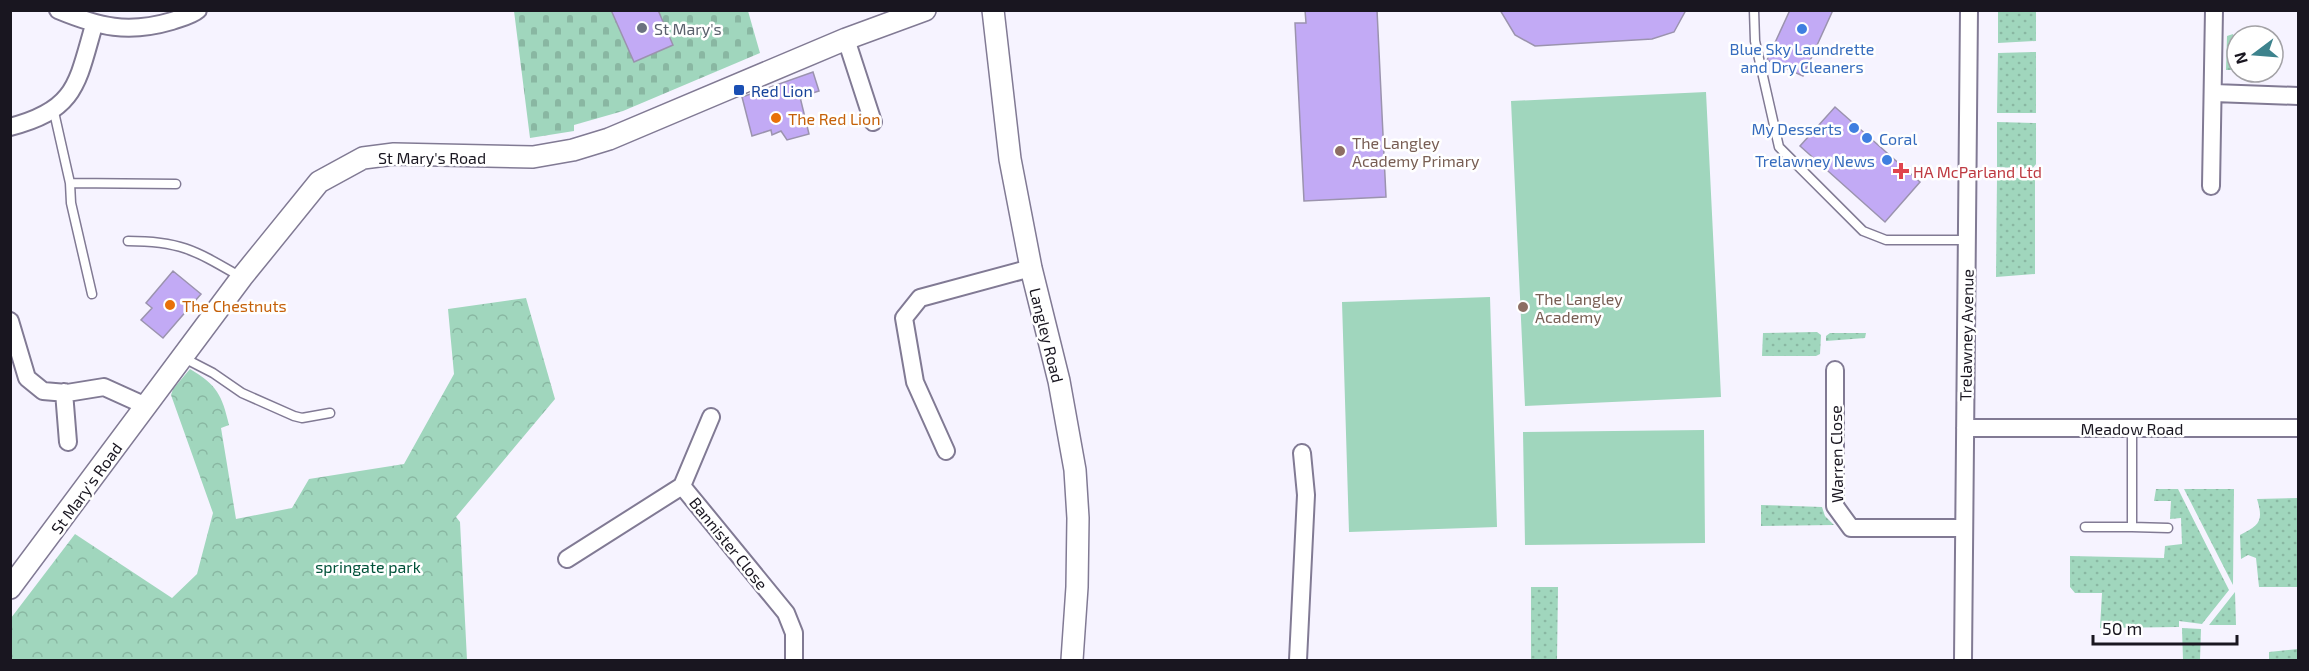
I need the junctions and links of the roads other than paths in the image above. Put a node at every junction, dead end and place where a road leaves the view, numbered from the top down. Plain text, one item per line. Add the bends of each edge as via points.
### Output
1 (58, 10) edge
2 (198, 10) edge
3 (925, 10) edge
4 (993, 10) edge
5 (1754, 10) edge
6 (1969, 10) edge
7 (2214, 10) edge
8 (94, 25) junction
9 (846, 39) junction
10 (2214, 93) junction
11 (2298, 96) edge
12 (54, 112) junction
13 (873, 122) dead end
14 (10, 127) edge
15 (70, 183) junction
16 (176, 184) dead end
17 (2211, 186) dead end
18 (1967, 240) junction
19 (128, 241) dead end
20 (1031, 268) junction
21 (242, 277) junction
22 (92, 294) dead end
23 (11, 323) edge
24 (182, 357) junction
25 (1835, 370) dead end
26 (64, 392) junction
27 (146, 406) junction
28 (330, 413) dead end
29 (711, 417) dead end
30 (1965, 428) junction
31 (2132, 428) junction
32 (2298, 428) edge
33 (68, 442) dead end
34 (946, 451) dead end
35 (1302, 453) dead end
36 (682, 486) junction
37 (2085, 526) dead end
38 (2132, 527) junction
39 (1964, 528) junction
40 (2168, 528) dead end
41 (567, 560) dead end
42 (10, 588) edge
43 (795, 660) edge
44 (1072, 660) edge
45 (1298, 660) edge
46 (1963, 660) edge

1 - 8 street
2 - 8 street via 155,26 134,29
3 - 9 street, St Mary's Road
4 - 20 street, Langley Road via 1010,159
5 - 18 lane via 1755,41 1779,147 1863,231 1886,240
6 - 18 street, Trelawney Avenue
7 - 10 street
8 - 12 street via 81,71 70,94
9 - 13 street
9 - 21 street, St Mary's Road via 609,139 573,150 533,157 394,154 363,158 319,182
10 - 11 street
10 - 17 street
12 - 14 street
12 - 15 lane
15 - 16 lane
15 - 22 lane
18 - 30 street, Trelawney Avenue
19 - 21 lane via 156,241 191,248
20 - 34 street via 920,298 904,318 915,382
20 - 44 street, Langley Road via 1059,381 1075,470 1077,587
21 - 24 street, St Mary's Road
23 - 26 street via 27,378 43,391
24 - 27 street, St Mary's Road
24 - 28 lane via 242,393 294,416
25 - 39 street, Warren Close via 1835,506 1851,528
26 - 27 street via 104,387
26 - 33 street
27 - 42 street, St Mary's Road
29 - 36 street
30 - 31 street, Meadow Road
30 - 39 street, Trelawney Avenue
31 - 32 street, Meadow Road
31 - 38 lane
35 - 45 street via 1305,495
36 - 41 street, Bannister Close
36 - 43 street, Bannister Close via 786,614 794,633
37 - 38 lane
38 - 40 lane
39 - 46 street, Trelawney Avenue

